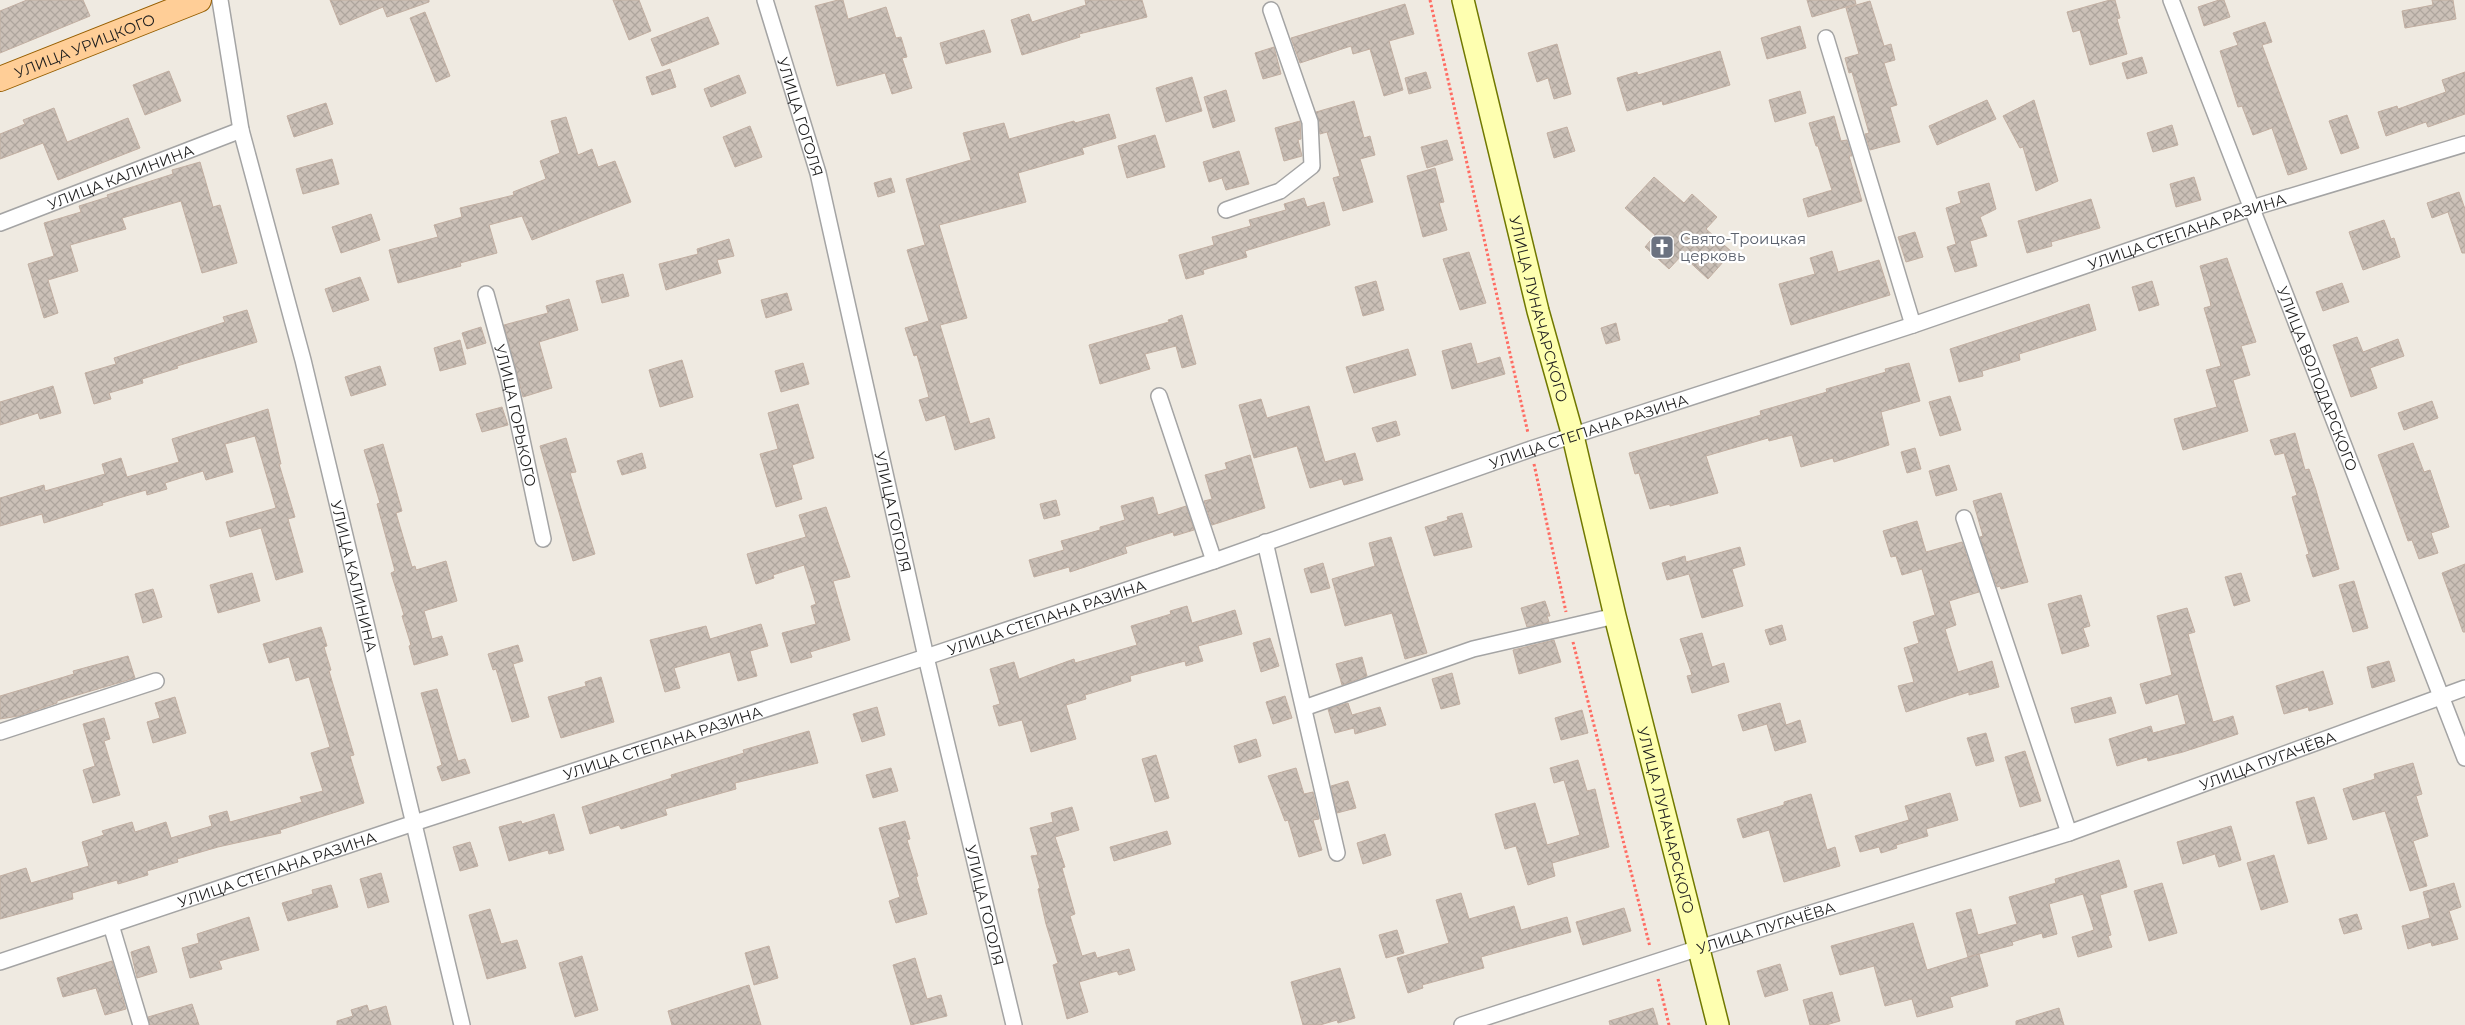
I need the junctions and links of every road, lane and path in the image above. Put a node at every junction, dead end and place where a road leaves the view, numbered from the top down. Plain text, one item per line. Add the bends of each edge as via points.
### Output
1 (198, 0) edge
2 (220, 0) edge
3 (765, 0) edge
4 (1430, 0) edge
5 (1464, 0) edge
6 (2171, 0) edge
7 (1271, 10) dead end
8 (1826, 38) dead end
9 (0, 79) edge
10 (241, 130) junction
11 (2465, 144) edge
12 (2252, 208) junction
13 (1226, 210) dead end
14 (0, 222) edge
15 (486, 294) dead end
16 (1913, 325) junction
17 (1159, 396) dead end
18 (1573, 436) junction
19 (1531, 449) junction
20 (1964, 518) dead end
21 (543, 539) dead end
22 (1265, 542) junction
23 (1214, 561) junction
24 (1615, 616) junction
25 (1569, 625) junction
26 (926, 658) junction
27 (156, 681) dead end
28 (2465, 688) edge
29 (2442, 696) junction
30 (1304, 708) junction
31 (0, 732) edge
32 (2465, 758) edge
33 (414, 823) junction
34 (2070, 833) junction
35 (1337, 853) dead end
36 (110, 925) junction
37 (1699, 948) junction
38 (0, 962) edge
39 (1654, 964) junction
40 (141, 1025) edge
41 (462, 1025) edge
42 (1014, 1025) edge
43 (1462, 1025) edge
44 (1668, 1025) edge
45 (1718, 1025) edge

1 - 9 main road, УЛИЦА УРИЦКОГО
2 - 10 street, УЛИЦА КАЛИНИНА
3 - 26 street, УЛИЦА ГОГОЛЯ via 818,173
4 - 19 path
5 - 18 main road, УЛИЦА ЛУНАЧАРСКОГО via 1538,311
6 - 12 street, УЛИЦА ВОЛОДАРСКОГО
7 - 13 street via 1310,122 1312,166 1280,191
8 - 16 street
10 - 14 street, УЛИЦА КАЛИНИНА
10 - 33 street, УЛИЦА КАЛИНИНА via 303,360
11 - 12 street, УЛИЦА СТЕПАНА РАЗИНА
12 - 16 street, УЛИЦА СТЕПАНА РАЗИНА
12 - 29 street, УЛИЦА ВОЛОДАРСКОГО
15 - 21 street, УЛИЦА ГОРЬКОГО via 508,374
16 - 18 street, УЛИЦА СТЕПАНА РАЗИНА
17 - 23 street
18 - 19 street, УЛИЦА СТЕПАНА РАЗИНА
18 - 24 main road, УЛИЦА ЛУНАЧАРСКОГО
19 - 22 street, УЛИЦА СТЕПАНА РАЗИНА
19 - 25 path
20 - 34 street
22 - 23 street, УЛИЦА СТЕПАНА РАЗИНА
22 - 30 street
23 - 26 street, УЛИЦА СТЕПАНА РАЗИНА
24 - 25 street
24 - 37 main road, УЛИЦА ЛУНАЧАРСКОГО
25 - 30 street via 1473,650
25 - 39 path
26 - 33 street, УЛИЦА СТЕПАНА РАЗИНА
26 - 42 street, УЛИЦА ГОГОЛЯ
27 - 31 street
28 - 29 street, УЛИЦА ПУГАЧЁВА
29 - 32 street, УЛИЦА ВОЛОДАРСКОГО
29 - 34 street, УЛИЦА ПУГАЧЁВА
30 - 35 street
33 - 36 street, УЛИЦА СТЕПАНА РАЗИНА
33 - 41 street, УЛИЦА КАЛИНИНА
34 - 37 street, УЛИЦА ПУГАЧЁВА
36 - 38 street, УЛИЦА СТЕПАНА РАЗИНА
36 - 40 street
37 - 39 street, УЛИЦА ПУГАЧЁВА
37 - 45 main road, УЛИЦА ЛУНАЧАРСКОГО
39 - 43 street, УЛИЦА ПУГАЧЁВА
39 - 44 path

